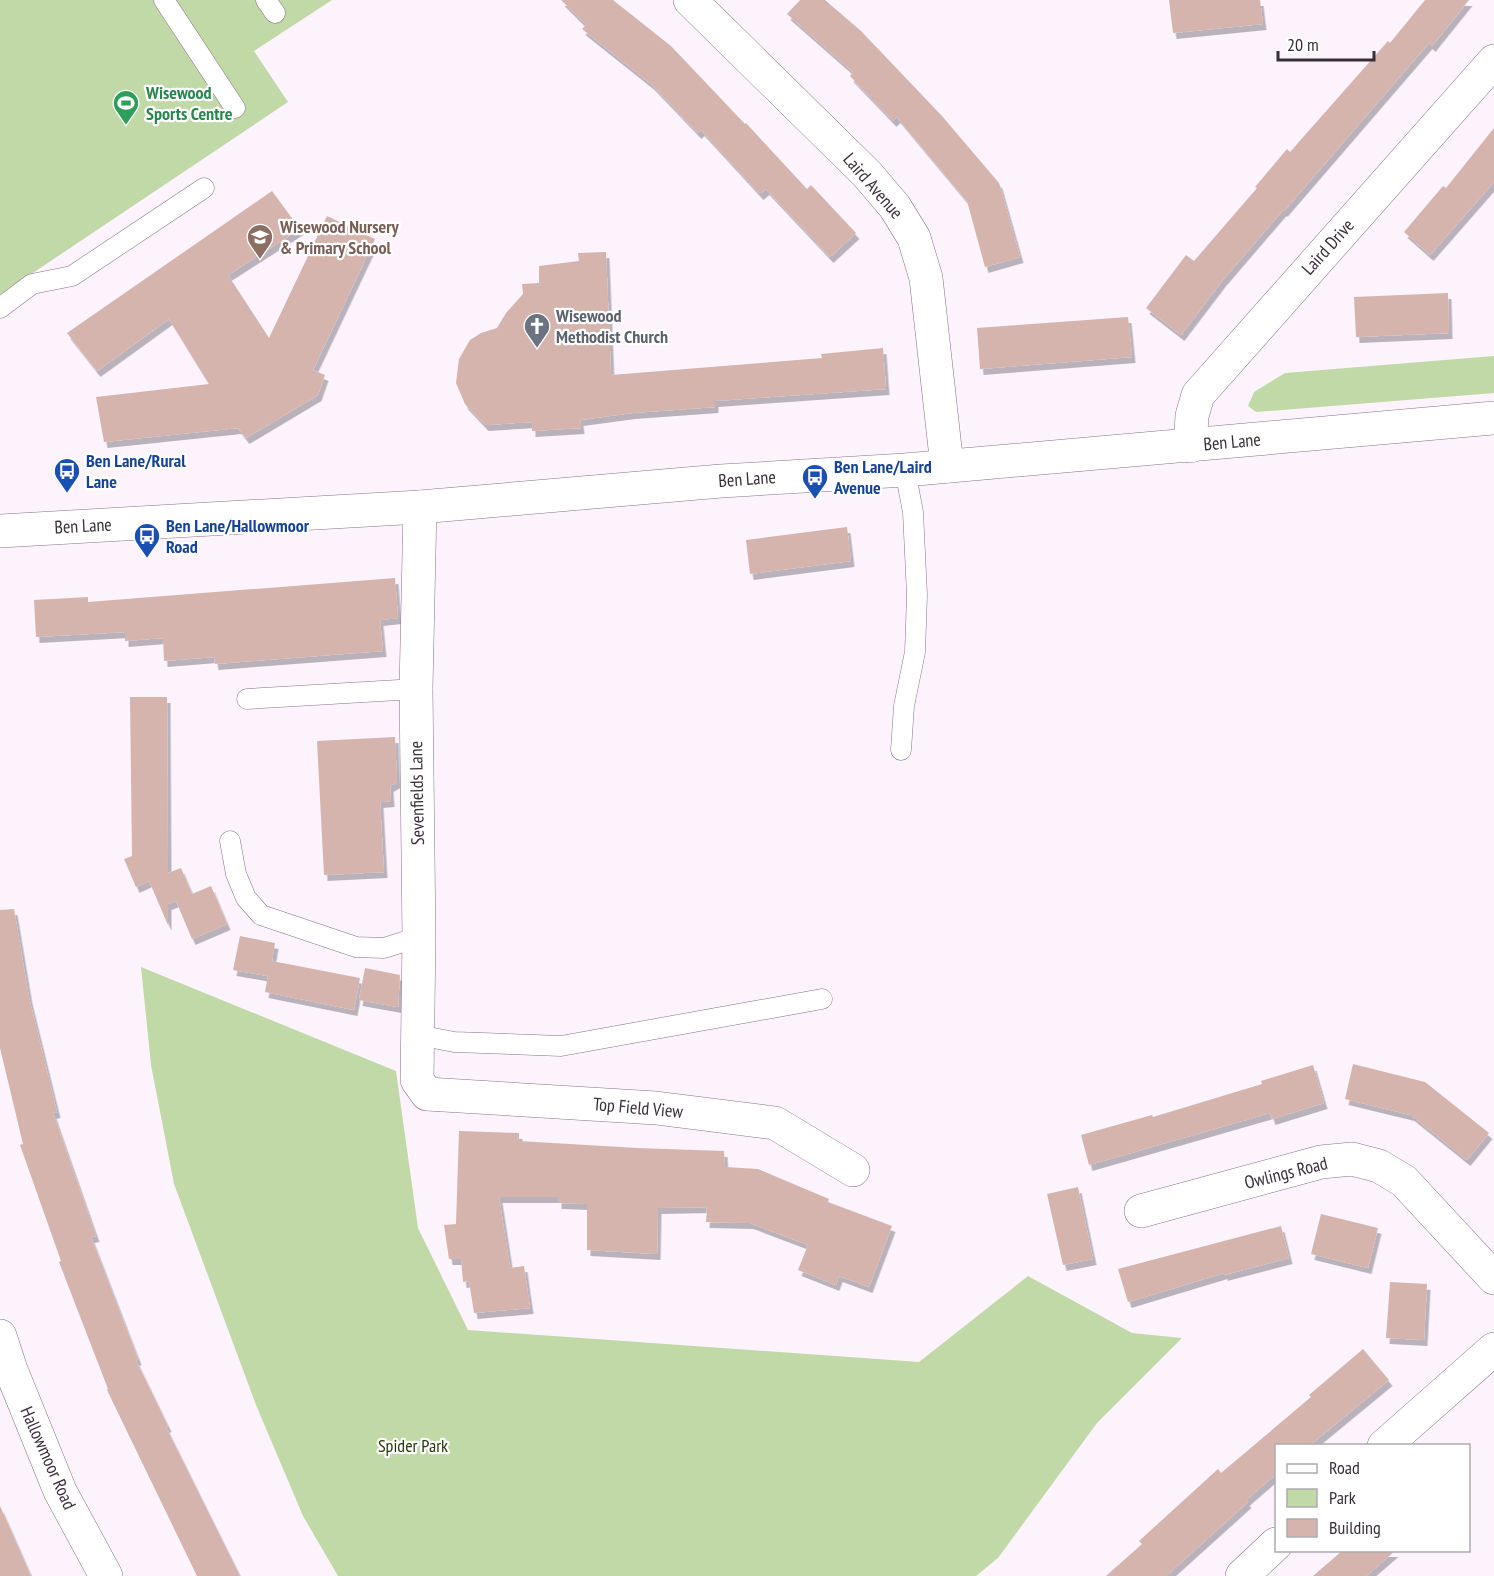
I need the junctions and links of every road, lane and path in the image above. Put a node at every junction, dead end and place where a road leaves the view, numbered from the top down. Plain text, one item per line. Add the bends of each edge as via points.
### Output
1 (164, 0) edge
2 (690, 0) edge
3 (1494, 61) edge
4 (235, 108) dead end
5 (204, 188) dead end
6 (0, 308) edge
7 (1494, 418) edge
8 (1190, 446) junction
9 (947, 466) junction
10 (905, 470) junction
11 (420, 507) junction
12 (0, 531) edge
13 (416, 689) junction
14 (247, 699) dead end
15 (901, 750) dead end
16 (230, 841) dead end
17 (419, 937) junction
18 (822, 999) dead end
19 (418, 1035) junction
20 (417, 1080) joint
21 (853, 1170) dead end
22 (1142, 1211) dead end
23 (1494, 1278) edge
24 (0, 1336) edge
25 (1494, 1349) edge
26 (1386, 1444) edge
27 (1275, 1545) edge
28 (105, 1576) edge
29 (1242, 1576) edge

1 - 4 lane
2 - 9 street, Laird Avenue via 867,174 895,207 914,238 926,278
3 - 8 street, Laird Drive via 1198,394
5 - 6 lane via 72,276 32,284
7 - 8 street, Ben Lane
8 - 9 street, Ben Lane
9 - 10 street, Ben Lane
10 - 11 street, Ben Lane via 721,480
10 - 15 lane via 913,512 918,595 915,652 904,706
11 - 12 street, Ben Lane
11 - 13 street, Sevenfields Lane
13 - 14 lane
13 - 17 street, Sevenfields Lane
16 - 17 lane via 236,874 246,898 261,915 356,947 384,948
17 - 19 street, Sevenfields Lane
18 - 19 lane via 561,1046 454,1042
19 - 20 street, Sevenfields Lane
20 - 21 street, Top Field View via 427,1094 656,1108 775,1123
22 - 23 street, Owlings Road via 1322,1162 1352,1160 1379,1166 1404,1181
24 - 28 street, Hallowmoor Road via 60,1491
25 - 26 street
27 - 29 street

